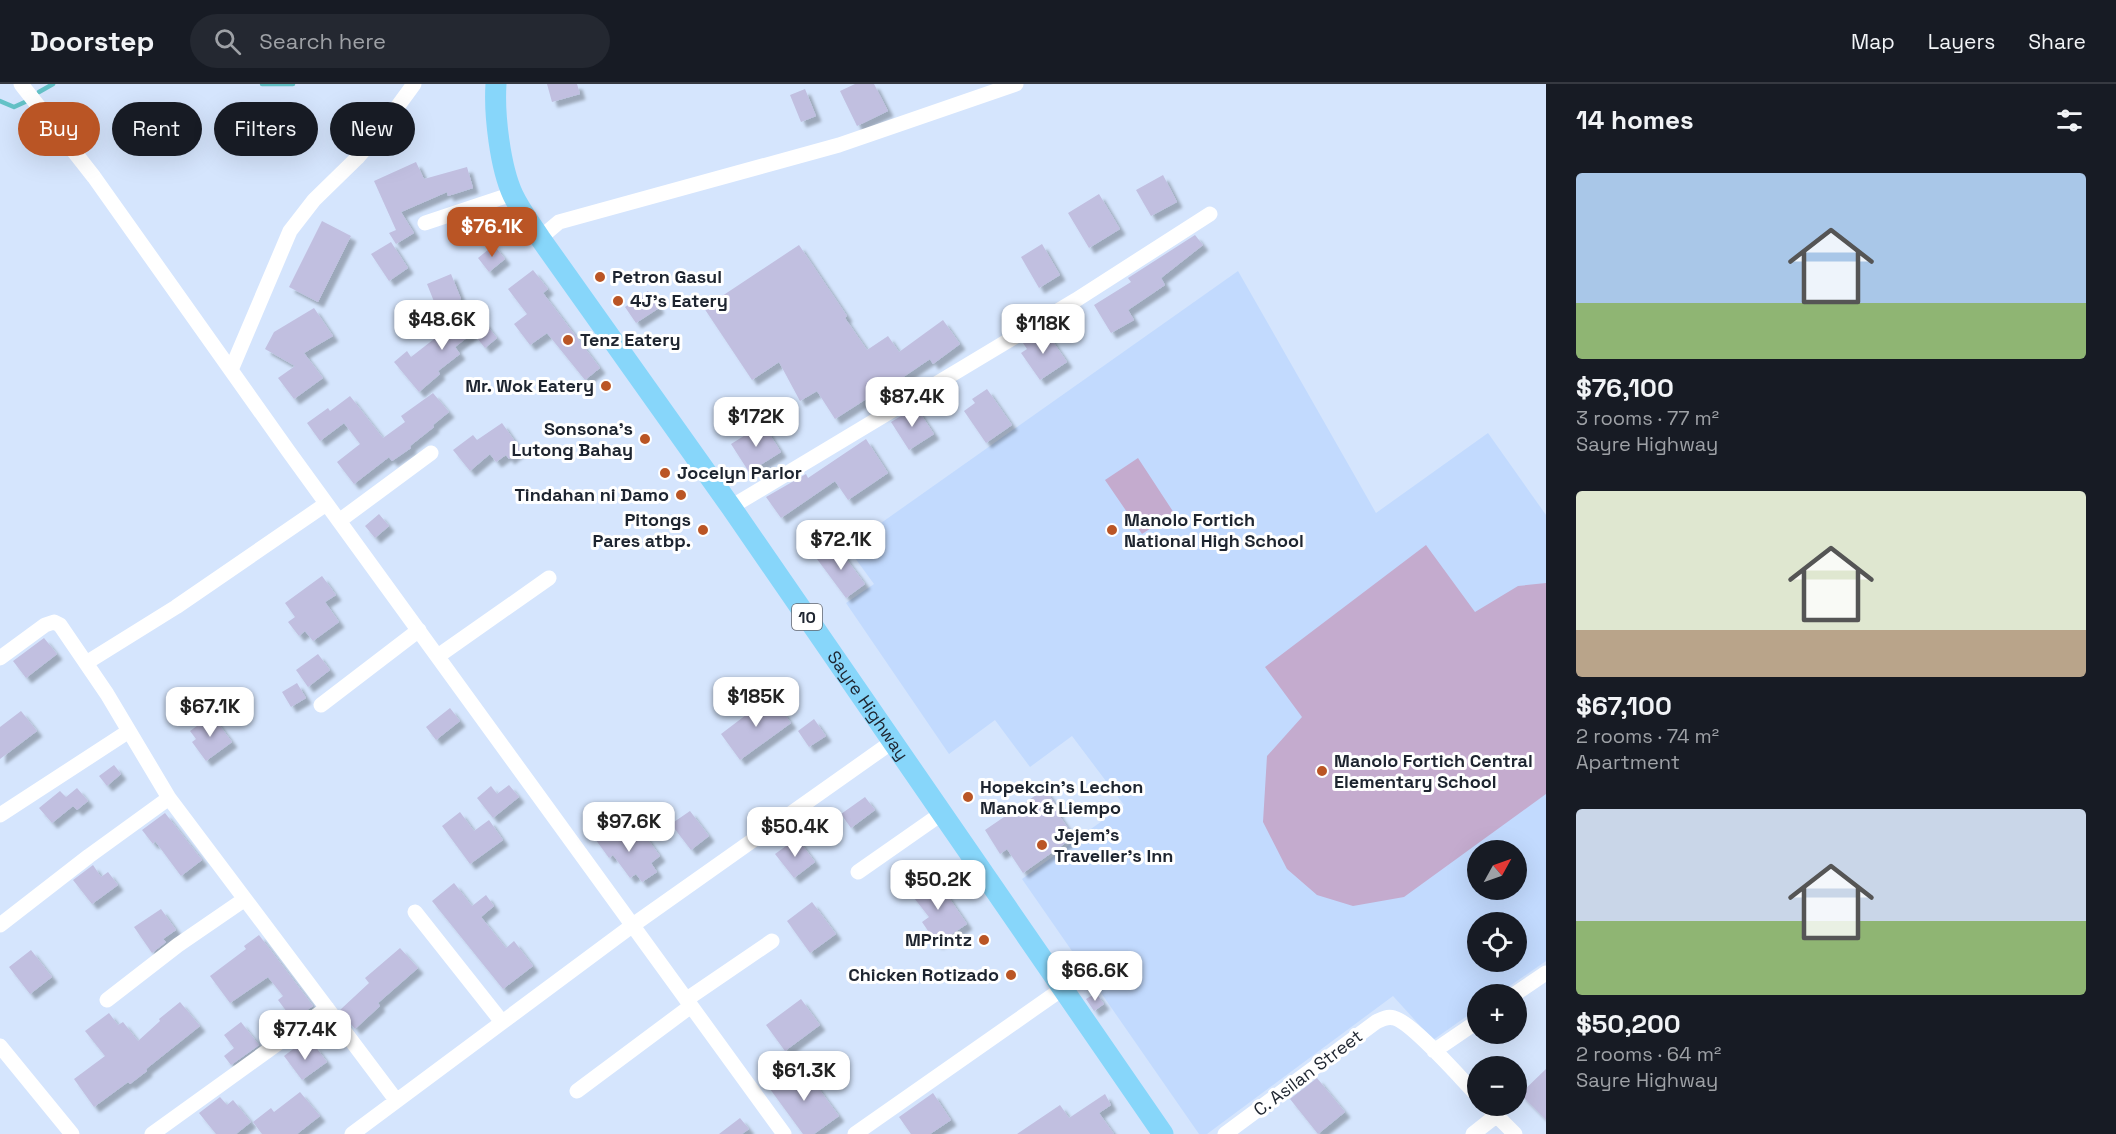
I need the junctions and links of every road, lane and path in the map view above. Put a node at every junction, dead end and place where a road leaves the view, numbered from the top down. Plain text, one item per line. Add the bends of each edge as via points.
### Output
1 (21, 84) edge
2 (414, 84) edge
3 (496, 84) edge
4 (1016, 84) edge
5 (977, 90) edge
6 (512, 194) junction
7 (1210, 214) dead end
8 (425, 223) dead end
9 (540, 238) junction
10 (231, 370) junction
11 (431, 453) dead end
12 (326, 504) junction
13 (731, 507) junction
14 (339, 521) junction
15 (549, 578) dead end
16 (419, 630) junction
17 (438, 656) junction
18 (0, 658) edge
19 (86, 663) junction
20 (321, 705) dead end
21 (129, 731) junction
22 (892, 742) junction
23 (169, 798) junction
24 (0, 814) edge
25 (941, 814) junction
26 (858, 872) dead end
27 (245, 899) junction
28 (415, 912) dead end
29 (0, 925) edge
30 (633, 925) junction
31 (772, 941) dead end
32 (1546, 973) edge
33 (1527, 986) edge
34 (1062, 989) junction
35 (107, 1000) dead end
36 (689, 1003) junction
37 (327, 1008) junction
38 (502, 1022) junction
39 (1467, 1028) edge
40 (0, 1046) edge
41 (1434, 1051) junction
42 (1467, 1085) edge
43 (577, 1090) dead end
44 (396, 1100) junction
45 (1487, 1116) edge
46 (1498, 1116) edge
47 (1161, 1133) edge
48 (72, 1134) edge
49 (152, 1134) edge
50 (352, 1134) edge
51 (784, 1134) edge
52 (855, 1134) edge
53 (1225, 1134) edge
54 (1473, 1134) edge
55 (1515, 1134) edge

1 - 10 street via 94,177
2 - 10 street via 370,143 314,200 290,231
3 - 6 highway, Sayre Highway / 10 via 500,149
4 - 5 street
5 - 9 street via 838,145 559,222
6 - 8 street
6 - 9 highway, Sayre Highway / 10
7 - 13 street via 1076,300
9 - 13 highway, Sayre Highway / 10
10 - 12 street
11 - 14 street
12 - 14 street
12 - 19 street via 176,607
13 - 22 highway, Sayre Highway / 10
14 - 16 street
15 - 17 street
16 - 17 street
16 - 20 street
17 - 30 street
18 - 19 street via 54,622
19 - 21 street
21 - 23 street
21 - 24 street
22 - 25 highway, Sayre Highway / 10
22 - 30 street
23 - 27 street
23 - 29 street
25 - 26 street
25 - 34 highway, Sayre Highway / 10
27 - 35 street
27 - 37 street
28 - 38 street
30 - 36 street
30 - 38 street
31 - 36 street
32 - 33 street
34 - 47 highway, Sayre Highway / 10
34 - 52 street
36 - 43 street
36 - 51 street
37 - 44 street
37 - 49 street
38 - 44 street
39 - 41 street
40 - 48 street
41 - 42 street
41 - 53 street, C. Asilan Street via 1409,1026 1393,1017 1376,1022
44 - 50 street
45 - 54 street
46 - 55 street

